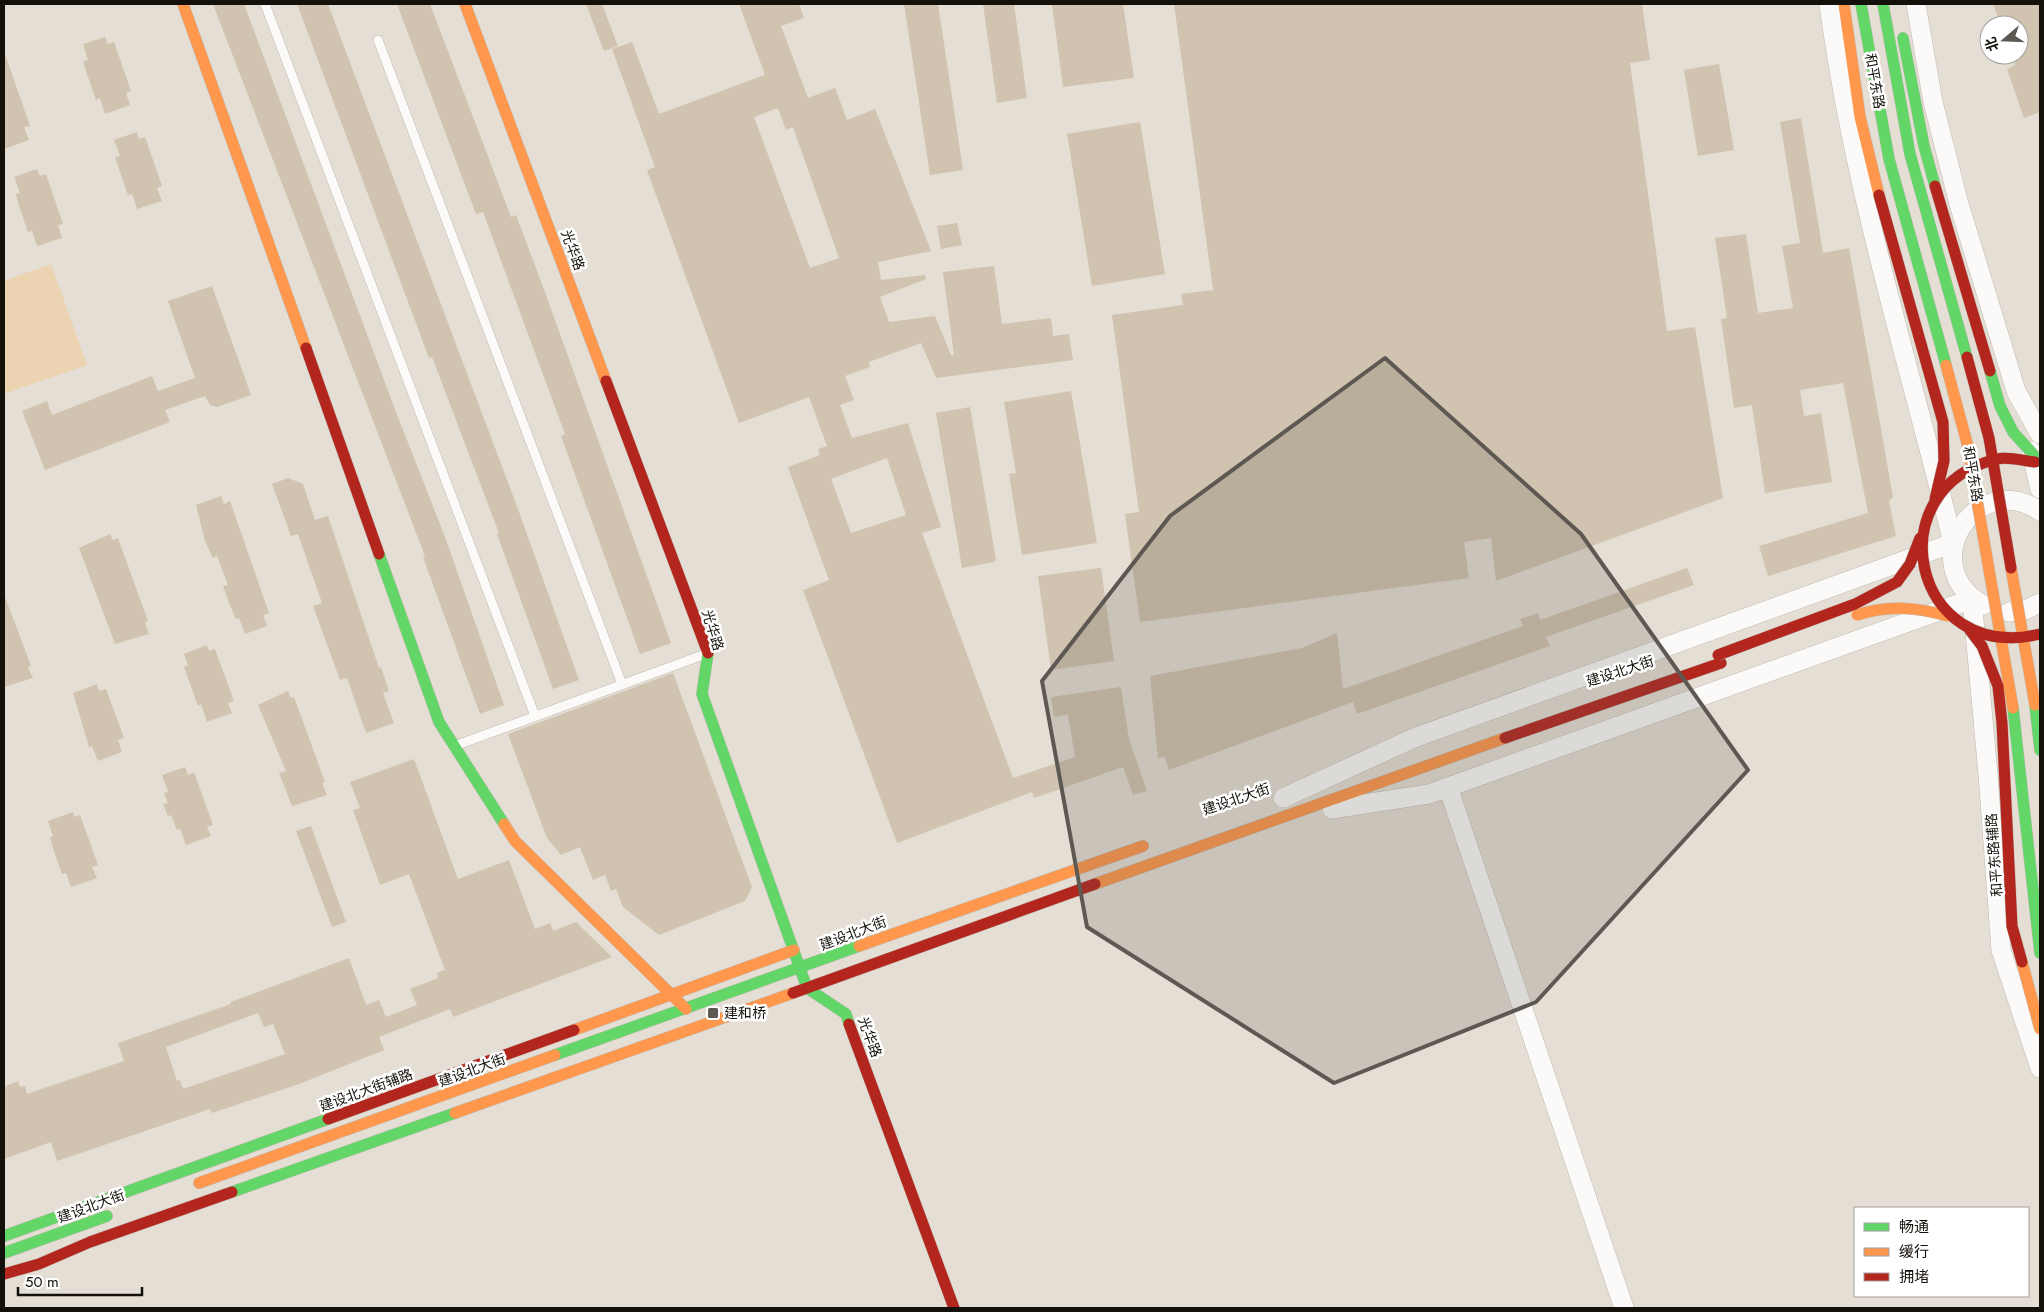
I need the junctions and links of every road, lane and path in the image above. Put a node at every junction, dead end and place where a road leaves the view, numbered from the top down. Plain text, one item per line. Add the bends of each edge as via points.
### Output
1 (183, 4) edge
2 (265, 4) edge
3 (465, 4) edge
4 (1829, 4) edge
5 (1844, 4) edge
6 (1861, 4) edge
7 (1883, 4) edge
8 (1916, 4) edge
9 (1900, 22) dead end
10 (378, 40) dead end
11 (2016, 391) junction
12 (2000, 406) junction
13 (1943, 422) junction
14 (2040, 434) edge
15 (2040, 463) edge
16 (2040, 489) edge
17 (1935, 499) junction
18 (2040, 510) edge
19 (1921, 535) junction
20 (1953, 543) junction
21 (1972, 599) junction
22 (2040, 602) edge
23 (1948, 616) junction
24 (1970, 629) junction
25 (2040, 634) edge
26 (2026, 651) junction
27 (708, 654) junction
28 (2040, 655) edge
29 (1720, 659) junction
30 (2005, 660) junction
31 (622, 684) junction
32 (1998, 686) junction
33 (535, 716) junction
34 (1519, 720) dead end
35 (454, 746) junction
36 (2040, 750) edge
37 (1387, 764) dead end
38 (1448, 788) junction
39 (1280, 805) junction
40 (1152, 843) dead end
41 (794, 950) junction
42 (2040, 953) edge
43 (801, 968) junction
44 (807, 988) junction
45 (672, 995) junction
46 (686, 1009) junction
47 (2040, 1029) edge
48 (2040, 1068) edge
49 (191, 1186) dead end
50 (116, 1213) dead end
51 (4, 1236) edge
52 (4, 1254) edge
53 (4, 1274) edge
54 (954, 1308) edge
55 (1624, 1308) edge

1 - 35 main road via 439,722
2 - 33 lane
3 - 27 main road, 光华路
4 - 20 street via 1867,210
5 - 13 main road, 和平东路, bridge via 1860,117
6 - 30 main road, 和平东路, bridge via 1889,159 1968,443
7 - 26 main road, 和平东路, bridge via 1910,154 1989,438
8 - 11 street via 1933,102 1959,204
9 - 12 main road, bridge via 1924,146
10 - 31 lane
11 - 14 street
11 - 16 street
12 - 13 main road via 1989,428 1972,438 1963,437
12 - 15 main road, bridge via 2013,432
13 - 17 main road, 和平东路, bridge via 1945,458
15 - 17 main road, bridge via 1998,459 1968,468 1944,487
17 - 19 main road, bridge
18 - 20 street via 2011,500 1992,502 1975,511 1961,525
19 - 23 main road, bridge via 1924,574 1934,597
19 - 29 main road, bridge via 1910,564 1897,582 1855,604
20 - 21 street via 1955,574
20 - 39 street via 1414,738
21 - 22 street via 1988,609 2007,613 2025,610
21 - 38 street
21 - 48 street, 和平东路辅路 via 2001,950
23 - 24 main road, bridge
23 - 29 main road, bridge via 1921,608 1895,606
24 - 25 main road, bridge via 2011,640
24 - 32 main road, 和平东路辅路, bridge via 1982,646
26 - 28 main road
26 - 30 main road
26 - 36 main road, 和平东路, bridge
27 - 31 lane
27 - 41 main road, 光华路 via 702,694
29 - 34 main road, 建设北大街
29 - 39 main road
30 - 32 main road
30 - 42 main road, 和平东路, bridge
31 - 33 lane
32 - 47 main road, 和平东路辅路, bridge via 2012,926
33 - 35 lane
35 - 45 main road via 515,841
37 - 39 main road, 建设北大街
38 - 39 street via 1429,794
38 - 55 street
39 - 44 main road
40 - 43 main road, 建设北大街 via 945,914
41 - 43 main road, 光华路
41 - 45 main road, 建设北大街辅路
43 - 44 main road, 光华路
43 - 46 main road, 建设北大街
44 - 53 main road via 90,1242 40,1264
44 - 54 main road, 光华路 via 846,1014
45 - 46 main road
45 - 51 main road, 建设北大街辅路
46 - 49 main road, 建设北大街
50 - 52 main road, 建设北大街

